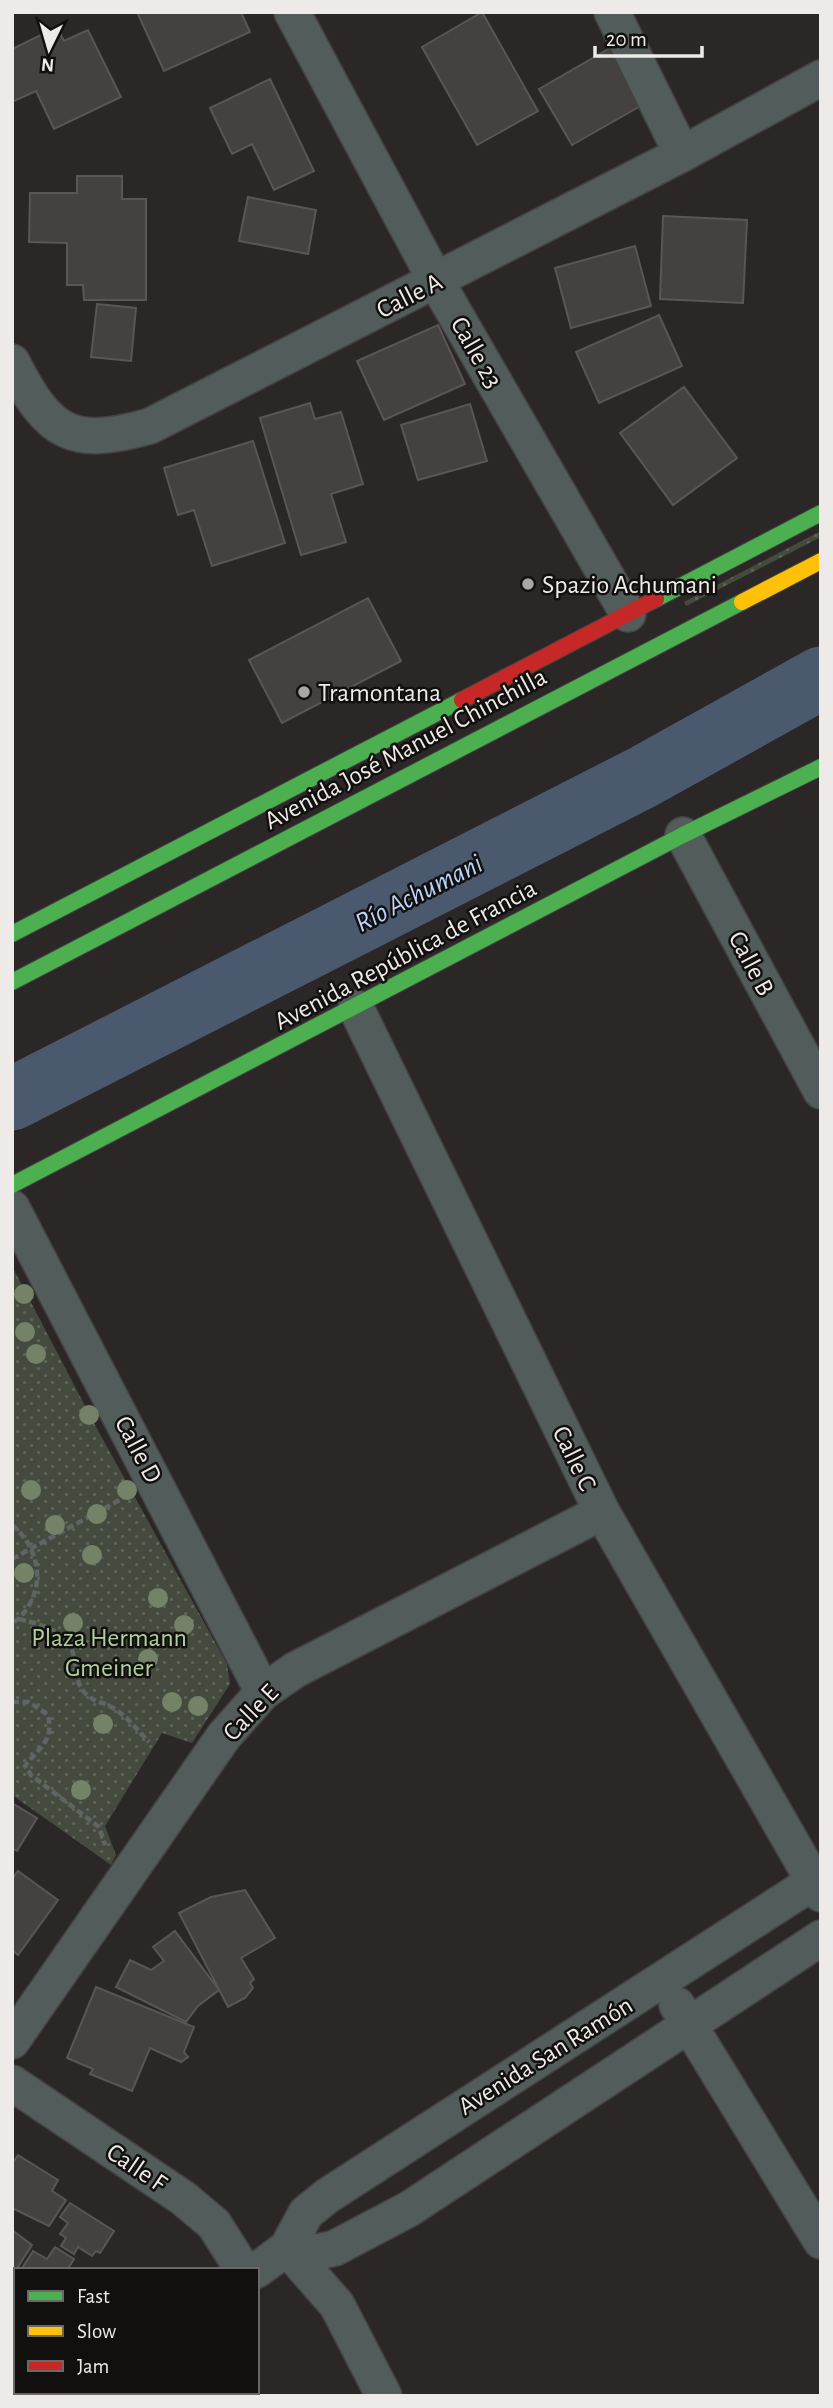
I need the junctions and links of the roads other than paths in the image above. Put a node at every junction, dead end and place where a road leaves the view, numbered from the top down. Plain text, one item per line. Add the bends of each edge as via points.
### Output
1 (292, 12) edge
2 (612, 12) edge
3 (821, 78) edge
4 (682, 154) junction
5 (436, 281) junction
6 (12, 362) edge
7 (821, 513) edge
8 (821, 561) edge
9 (638, 632) junction
10 (821, 767) edge
11 (683, 835) junction
12 (12, 934) edge
13 (12, 982) edge
14 (356, 1008) junction
15 (821, 1091) edge
16 (12, 1185) edge
17 (12, 1208) edge
18 (602, 1513) junction
19 (263, 1692) junction
20 (818, 1885) edge
21 (821, 1938) edge
22 (662, 1981) junction
23 (688, 2025) junction
24 (12, 2041) edge
25 (12, 2083) edge
26 (821, 2241) edge
27 (288, 2248) junction
28 (242, 2268) edge
29 (259, 2269) edge
30 (384, 2396) edge

1 - 5 street, Calle 23
2 - 4 street
3 - 4 street, Calle A
4 - 5 street, Calle A
5 - 6 street, Calle A via 150,426 116,436 89,438 57,426 28,393
5 - 9 street, Calle 23
7 - 9 main road, Avenida José Manuel Chinchilla
8 - 9 main road, Avenida José Manuel Chinchilla
9 - 12 main road, Avenida José Manuel Chinchilla
9 - 13 main road, Avenida José Manuel Chinchilla
10 - 11 main road, Avenida República de Francia
11 - 14 main road, Avenida República de Francia
11 - 15 street, Calle B
14 - 16 main road, Avenida República de Francia
14 - 18 street, Calle C
17 - 19 street, Calle D
18 - 19 street, Calle E via 295,1670
18 - 20 street, Calle C
19 - 24 street, Calle E via 224,1735
20 - 22 street, Avenida San Ramón
21 - 23 street, Avenida San Ramón
22 - 23 street
22 - 27 street, Avenida San Ramón via 327,2196 306,2213
23 - 26 street
23 - 27 street, Avenida San Ramón via 409,2209 335,2248 318,2252
25 - 28 street, Calle F via 183,2198 215,2224
27 - 29 street, Avenida San Ramón
27 - 30 street via 337,2305

